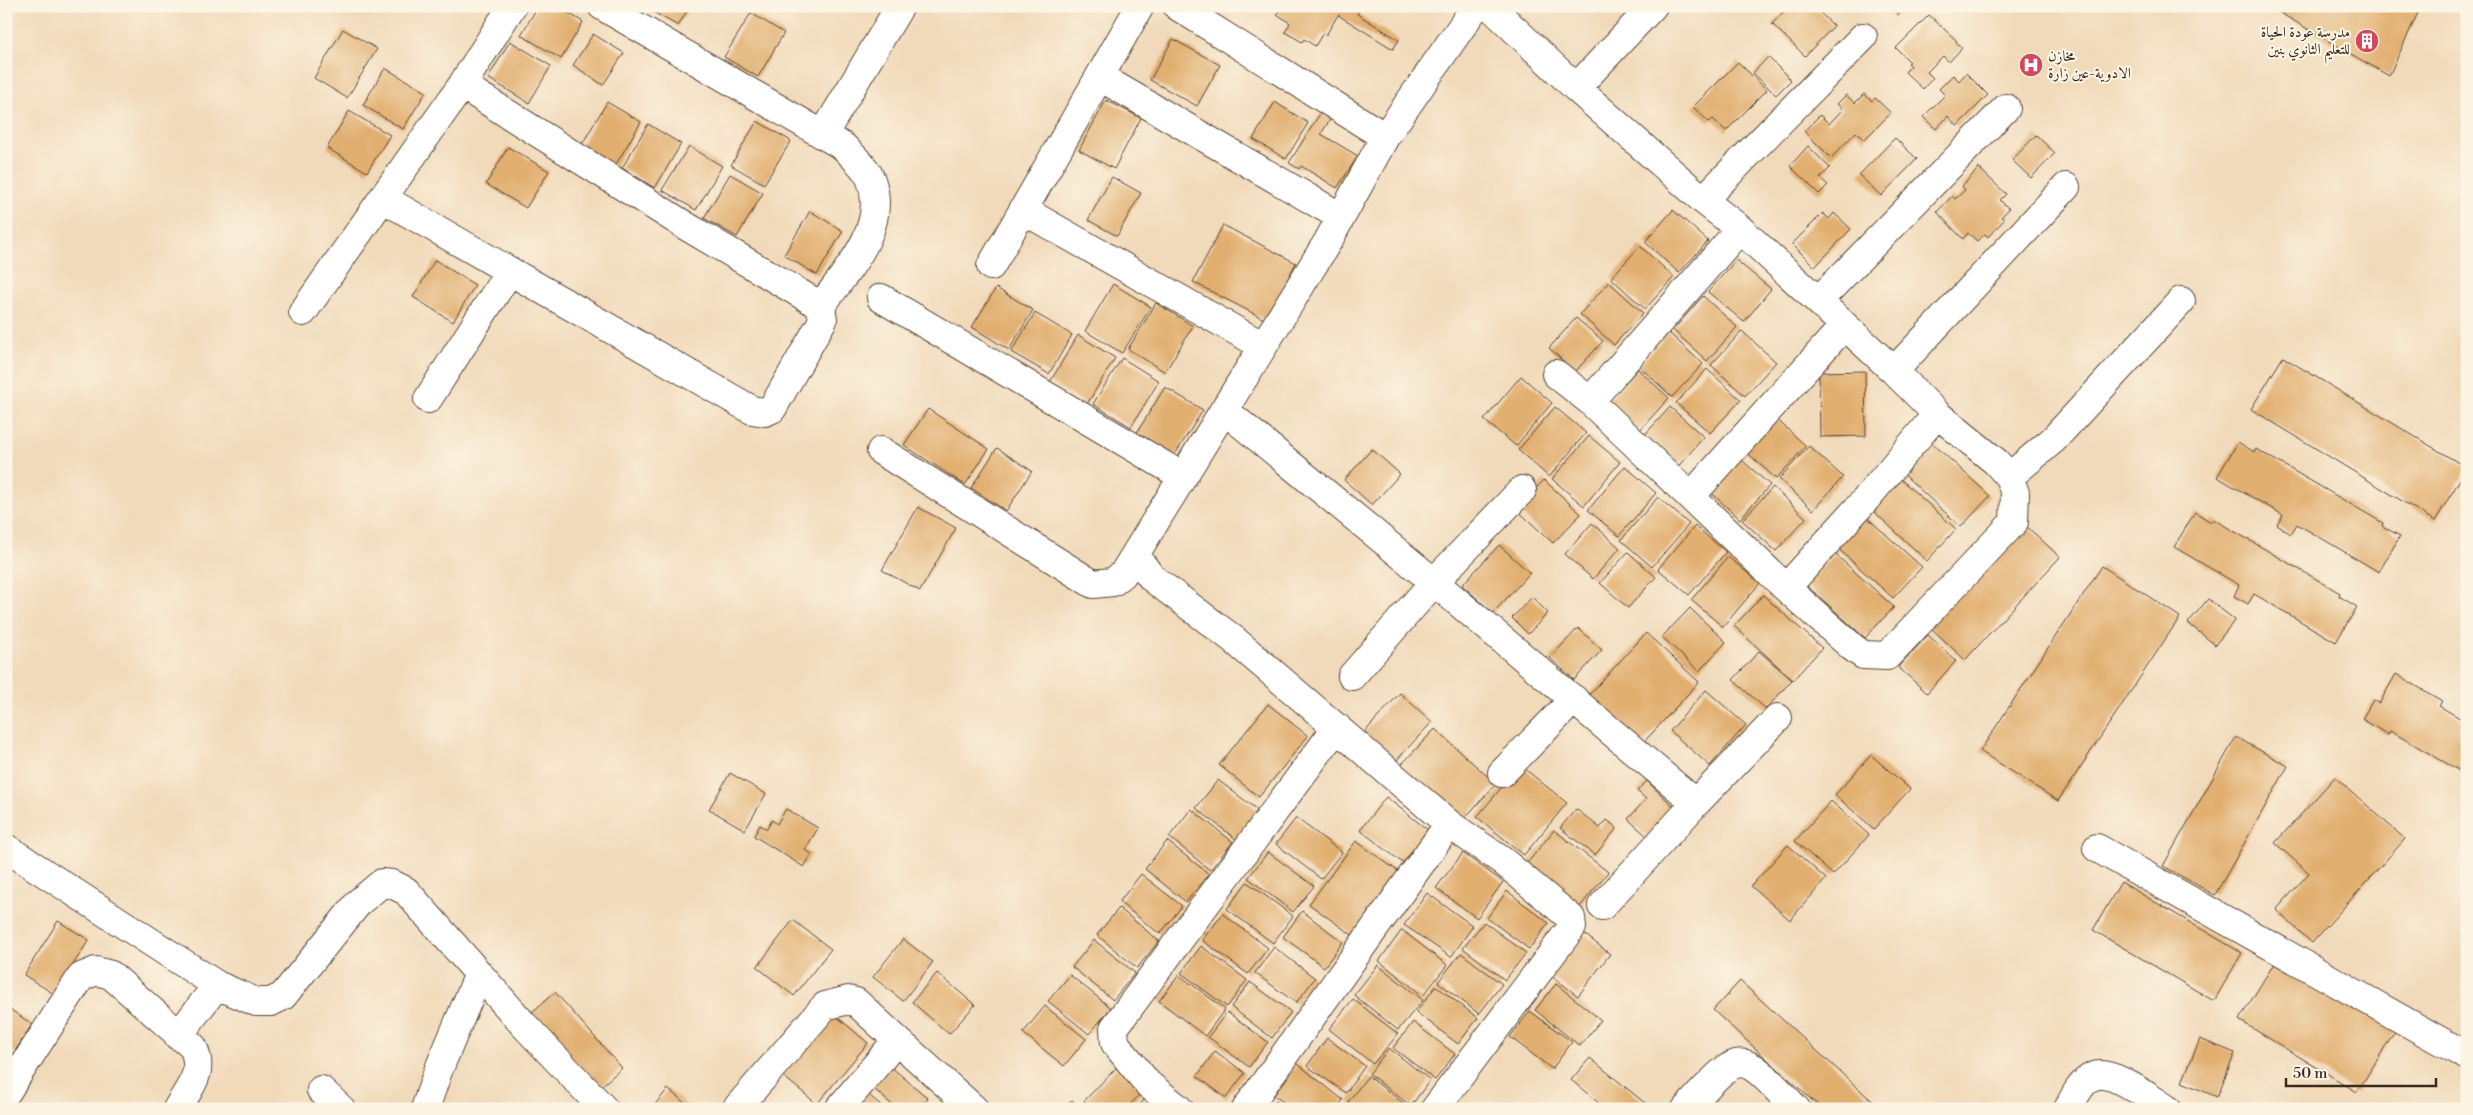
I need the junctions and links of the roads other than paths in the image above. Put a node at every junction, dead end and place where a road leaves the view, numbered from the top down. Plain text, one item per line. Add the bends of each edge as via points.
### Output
1 (512, 6) edge
2 (602, 6) edge
3 (900, 6) edge
4 (1140, 6) edge
5 (1177, 6) edge
6 (1476, 6) edge
7 (1490, 6) edge
8 (1653, 6) edge
9 (1863, 37) dead end
10 (1100, 77) junction
11 (462, 85) junction
12 (1576, 88) junction
13 (2006, 108) dead end
14 (823, 135) junction
15 (1385, 137) junction
16 (2066, 187) dead end
17 (384, 198) junction
18 (1703, 200) junction
19 (1023, 210) junction
20 (1341, 217) junction
21 (1740, 229) junction
22 (992, 266) dead end
23 (509, 272) junction
24 (881, 298) dead end
25 (1818, 301) junction
26 (2181, 301) dead end
27 (821, 306) junction
28 (303, 312) dead end
29 (1844, 326) junction
30 (1263, 346) junction
31 (1894, 371) junction
32 (1556, 374) dead end
33 (428, 399) dead end
34 (1590, 401) junction
35 (1224, 410) junction
36 (1937, 414) junction
37 (881, 451) dead end
38 (1182, 476) junction
39 (2009, 477) junction
40 (1522, 490) dead end
41 (1690, 496) junction
42 (1135, 555) junction
43 (1434, 582) junction
44 (1786, 588) junction
45 (1352, 676) dead end
46 (1574, 699) junction
47 (1778, 718) dead end
48 (1337, 727) junction
49 (1502, 773) dead end
50 (1696, 803) junction
51 (1449, 824) junction
52 (6, 848) edge
53 (2097, 848) dead end
54 (1602, 906) dead end
55 (479, 974) junction
56 (217, 985) junction
57 (178, 1036) junction
58 (897, 1040) junction
59 (2467, 1056) edge
60 (320, 1090) dead end
61 (6, 1093) edge
62 (177, 1109) edge
63 (341, 1109) edge
64 (425, 1109) edge
65 (604, 1109) edge
66 (736, 1109) edge
67 (839, 1109) edge
68 (974, 1109) edge
69 (1179, 1109) edge
70 (1246, 1109) edge
71 (1435, 1109) edge
72 (1686, 1109) edge
73 (1796, 1109) edge
74 (2068, 1109) edge
75 (2167, 1109) edge

1 - 11 street
2 - 14 street
3 - 14 street
4 - 10 street
5 - 15 street
6 - 15 street
7 - 12 street
8 - 12 street
9 - 18 street
10 - 19 street
10 - 20 street
11 - 17 street
11 - 27 street via 686,226
12 - 18 street
13 - 25 street
14 - 27 street via 844,147 870,178 876,204 865,246
15 - 20 street
16 - 31 street
17 - 23 street
17 - 28 street
18 - 21 street
19 - 22 street
19 - 30 street
20 - 30 street
21 - 25 street
21 - 34 street
23 - 27 street via 758,413 772,409 823,320
23 - 33 street
24 - 38 street
25 - 29 street
26 - 39 street via 2053,440
29 - 31 street
29 - 41 street
30 - 35 street
31 - 36 street
32 - 34 street
34 - 41 street
35 - 38 street
35 - 43 street
36 - 39 street via 1996,462
36 - 44 street
37 - 42 street via 1093,584 1113,582 1123,574
38 - 42 street
39 - 44 street via 2015,493 2014,522 1887,656 1863,655
40 - 43 street
41 - 44 street
42 - 48 street via 1152,578 1232,639
43 - 45 street
43 - 46 street
46 - 49 street
46 - 50 street
47 - 50 street
48 - 51 street
48 - 69 street via 1114,1028 1115,1044 1148,1084
50 - 54 street
51 - 70 street
51 - 71 street via 1504,862 1571,918 1572,927
52 - 56 street
53 - 59 street
55 - 56 street via 406,891 382,883 358,902 283,996 271,1002 256,1002
55 - 64 street
55 - 65 street
56 - 57 street
57 - 61 street via 110,975 96,971 81,977
57 - 62 street via 193,1047 198,1073
58 - 66 street via 856,1002 848,1000 825,1006
58 - 67 street
58 - 68 street
60 - 63 street
72 - 73 street via 1722,1070 1735,1062 1747,1063 1759,1070
74 - 75 street via 2081,1086 2094,1076 2110,1075

